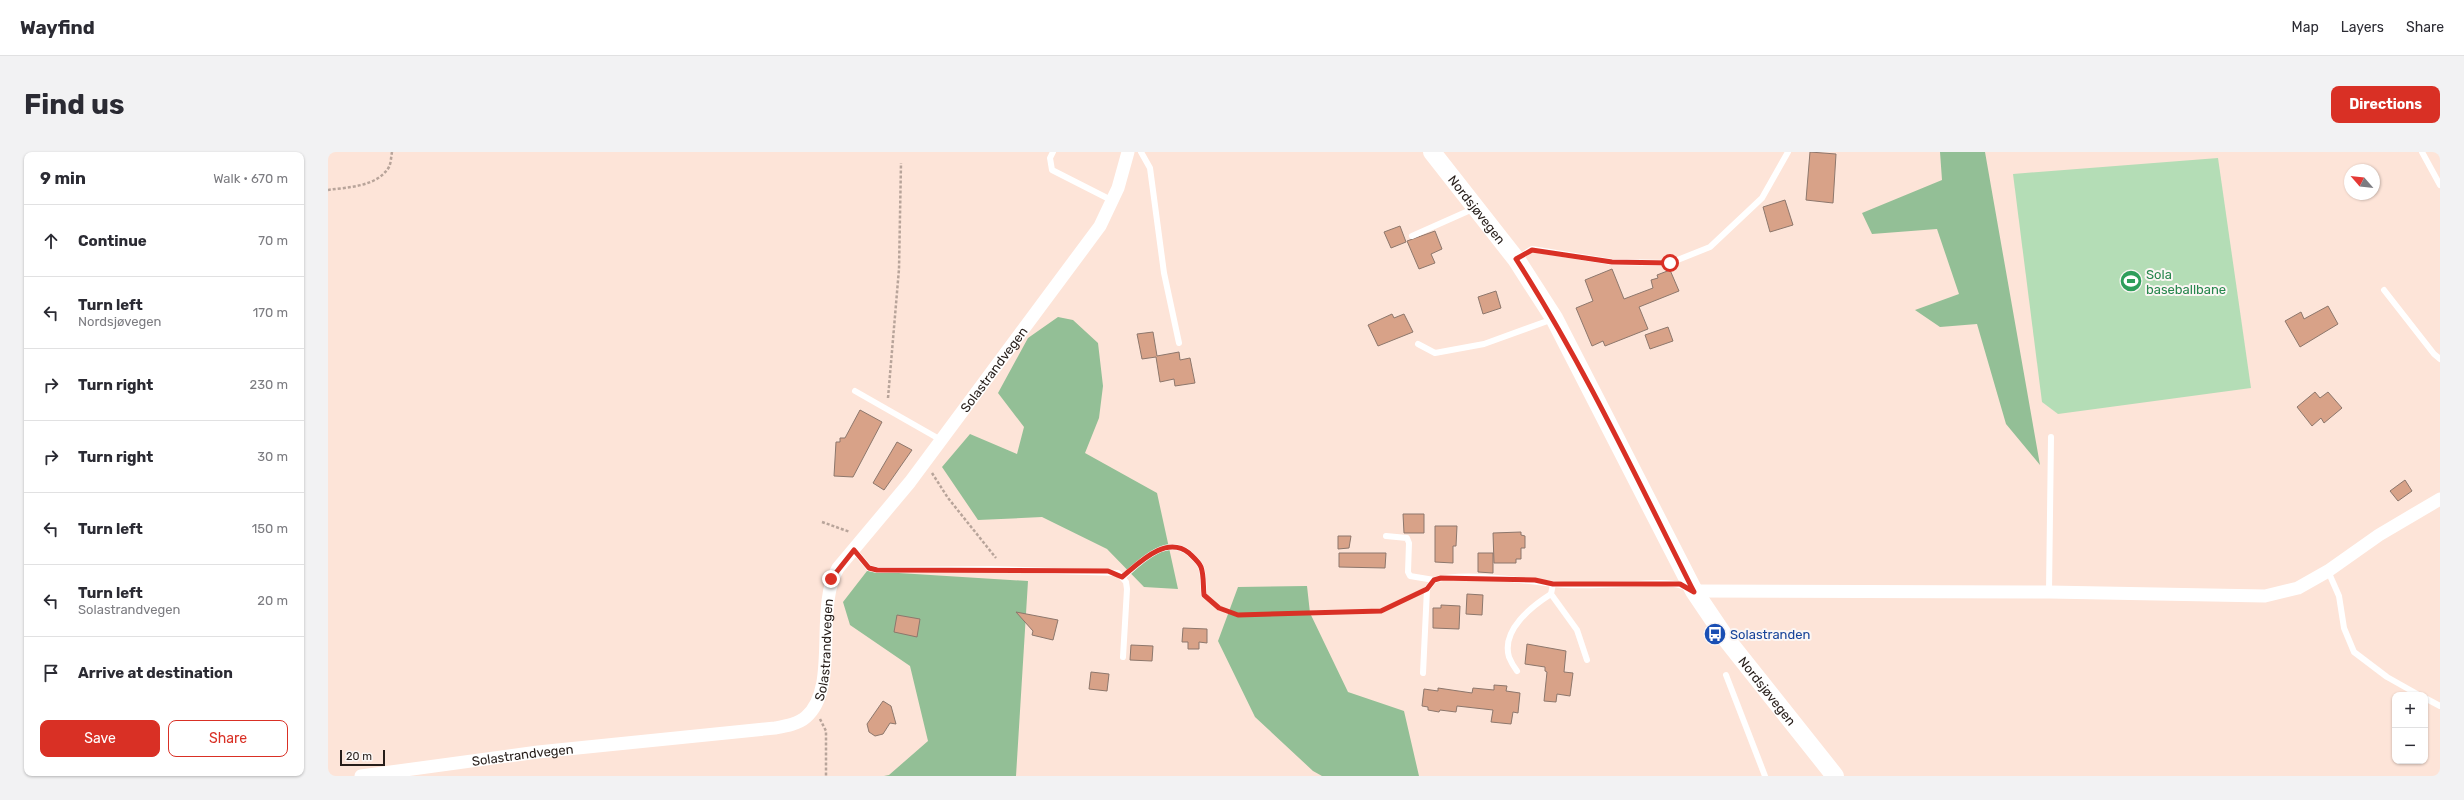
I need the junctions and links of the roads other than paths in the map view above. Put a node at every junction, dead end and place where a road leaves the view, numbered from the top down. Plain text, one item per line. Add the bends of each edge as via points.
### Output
1 (1053, 152) edge
2 (1128, 152) edge
3 (1141, 152) edge
4 (1432, 152) edge
5 (1788, 152) edge
6 (2422, 152) edge
7 (2440, 185) edge
8 (1113, 201) junction
9 (1478, 207) junction
10 (1412, 236) dead end
11 (1516, 259) junction
12 (2384, 290) dead end
13 (1554, 318) junction
14 (1179, 343) dead end
15 (1418, 344) dead end
16 (2440, 359) edge
17 (855, 391) dead end
18 (2051, 437) dead end
19 (941, 440) junction
20 (2440, 500) edge
21 (1386, 536) dead end
22 (854, 550) junction
23 (2328, 571) junction
24 (1122, 577) junction
25 (1434, 580) junction
26 (1553, 584) junction
27 (1694, 592) junction
28 (2050, 592) junction
29 (1552, 594) junction
30 (1204, 595) road end
31 (1123, 657) dead end
32 (1587, 660) dead end
33 (1516, 671) dead end
34 (1423, 673) dead end
35 (1726, 675) dead end
36 (2413, 692) edge
37 (2428, 700) edge
38 (2440, 706) edge
39 (361, 776) edge
40 (1765, 776) edge
41 (1834, 776) edge

1 - 8 lane via 1050,158 1052,170
2 - 8 street, Solastrandvegen
3 - 14 lane via 1150,168 1164,273
4 - 9 street, Nordsjøvegen
5 - 11 lane via 1762,198 1710,247 1670,263 1612,262 1532,250
6 - 7 lane
8 - 19 street, Solastrandvegen via 1082,252
9 - 10 lane
9 - 11 street, Nordsjøvegen
11 - 13 street, Nordsjøvegen
12 - 16 lane
13 - 15 lane via 1484,344 1435,353
13 - 27 street, Nordsjøvegen
17 - 19 lane
18 - 28 lane
19 - 22 street, Solastrandvegen
20 - 23 street via 2379,535
21 - 25 lane via 1407,538 1410,576
22 - 24 lane via 869,568 877,570 1108,571
22 - 39 street, Solastrandvegen via 831,579 824,676 814,708 806,717 793,724 775,728 538,752
23 - 28 street via 2298,588 2265,596
23 - 36 lane via 2339,596 2344,628 2354,652 2387,678
24 - 30 lane via 1154,553 1166,547 1176,546 1195,558 1201,567
24 - 31 lane via 1126,589
25 - 26 lane via 1489,578 1535,580
25 - 34 lane via 1427,589
26 - 27 lane via 1680,584
26 - 29 lane
27 - 28 street
27 - 41 street, Nordsjøvegen via 1727,640
29 - 32 lane via 1578,630
29 - 33 lane via 1527,612 1511,636 1509,657
35 - 40 lane
37 - 38 lane

